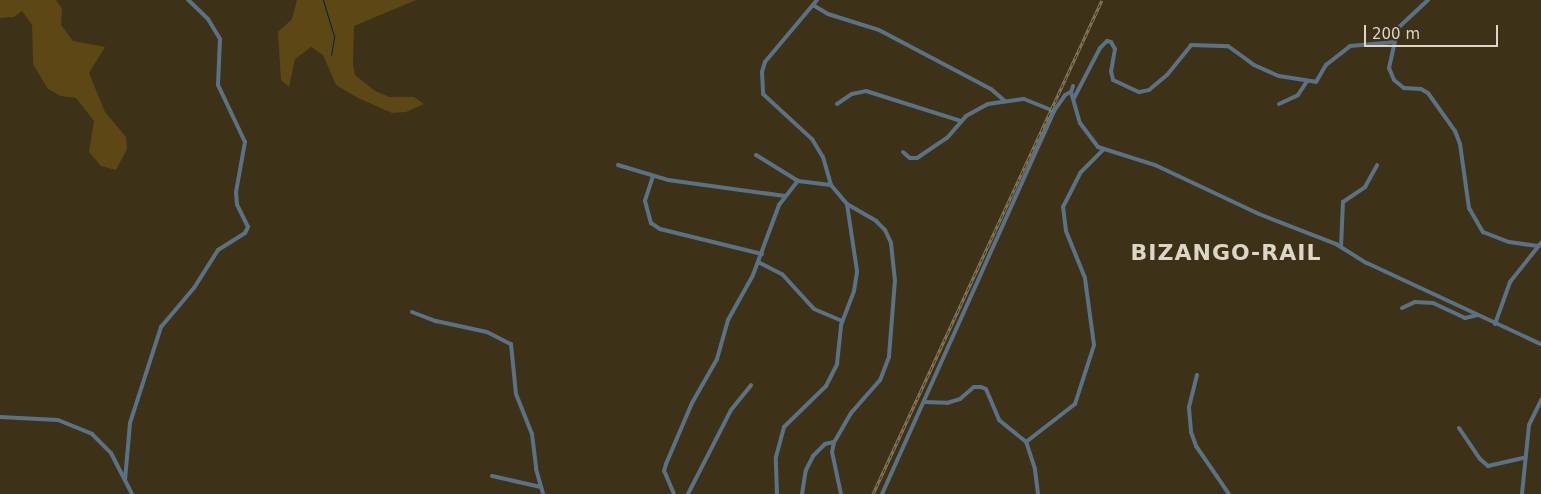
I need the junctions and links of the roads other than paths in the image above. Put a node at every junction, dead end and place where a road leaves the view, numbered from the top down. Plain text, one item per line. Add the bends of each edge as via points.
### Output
1 (188, 0) edge
2 (817, 0) edge
3 (1428, 0) edge
4 (813, 5) junction
5 (1395, 42) junction
6 (1307, 81) junction
7 (1073, 86) dead end
8 (1071, 92) junction
9 (1074, 98) junction
10 (1005, 101) junction
11 (837, 104) dead end
12 (1278, 104) dead end
13 (1054, 111) junction
14 (961, 121) junction
15 (1103, 150) junction
16 (903, 152) dead end
17 (756, 155) dead end
18 (618, 165) dead end
19 (1377, 165) dead end
20 (652, 176) junction
21 (798, 182) junction
22 (831, 185) junction
23 (785, 196) junction
24 (848, 204) junction
25 (1539, 245) edge
26 (1341, 248) junction
27 (762, 254) junction
28 (758, 262) junction
29 (1402, 308) dead end
30 (412, 312) dead end
31 (1478, 315) junction
32 (842, 321) junction
33 (1495, 324) junction
34 (1541, 344) edge
35 (1197, 376) dead end
36 (751, 385) dead end
37 (1541, 400) edge
38 (924, 402) junction
39 (0, 417) edge
40 (1459, 428) dead end
41 (834, 442) junction
42 (1026, 442) junction
43 (1524, 458) junction
44 (492, 476) dead end
45 (125, 480) junction
46 (541, 486) junction
47 (132, 494) edge
48 (543, 494) edge
49 (674, 494) edge
50 (688, 494) edge
51 (777, 494) edge
52 (802, 494) edge
53 (841, 494) edge
54 (882, 494) edge
55 (1038, 494) edge
56 (1229, 494) edge
57 (1522, 494) edge

1 - 45 street via 208,19 220,38 218,85 245,142 236,192 237,204 248,227 245,233 218,250 194,288 161,327 130,423
2 - 4 street
3 - 5 street via 1400,24
4 - 10 street via 828,14 879,30 991,89
4 - 22 street via 770,54 761,82 762,94 818,148
5 - 6 street via 1350,46 1326,65 1320,80
5 - 25 street via 1389,68 1394,80 1404,88 1421,89 1428,94 1455,131 1474,220 1483,232 1493,238
6 - 9 street via 1279,76 1254,65 1228,46 1191,45 1167,75 1149,90 1139,92 1113,80 1110,71 1115,49 1107,41 1100,48
6 - 12 street via 1298,95
7 - 8 street
8 - 9 street
8 - 13 street
9 - 15 street via 1080,123 1094,144
10 - 13 street via 1031,101
10 - 14 street via 988,104
11 - 14 street via 852,94 866,91
13 - 38 street
14 - 16 street via 947,138 917,158 910,158
15 - 26 street via 1155,165
15 - 42 street via 1080,173 1063,207 1066,232 1085,278 1090,301 1094,345 1090,366 1075,404
17 - 21 street
18 - 20 street
19 - 26 street via 1365,187 1343,202
20 - 23 street
20 - 27 street via 646,191 646,209 651,223 660,229
21 - 22 street
21 - 23 street
22 - 24 street
23 - 27 street
24 - 32 street via 857,271
24 - 41 street via 885,230 891,243 895,280 890,348 880,380 851,413
25 - 33 street via 1510,282
26 - 31 street
27 - 28 street
28 - 32 street via 782,274 814,309
28 - 49 street via 728,320 717,359 692,403 666,464 664,471
29 - 31 street via 1413,303 1433,303 1465,318
30 - 46 street via 436,321 487,332 510,344 516,394 532,434
31 - 33 street
32 - 51 street via 833,375 826,386 793,415 778,441
33 - 34 street
35 - 56 street via 1189,408 1191,432 1196,446
36 - 50 street via 731,410
37 - 43 street via 1529,425
38 - 42 street via 960,400 974,387 981,387 986,389 998,420
38 - 54 street
39 - 45 street via 58,420 92,434 108,448
40 - 43 street via 1488,466
41 - 52 street via 825,444 813,456 806,470
41 - 53 street via 832,452
42 - 55 street via 1035,469
43 - 57 street
44 - 46 street
45 - 47 street
46 - 48 street

